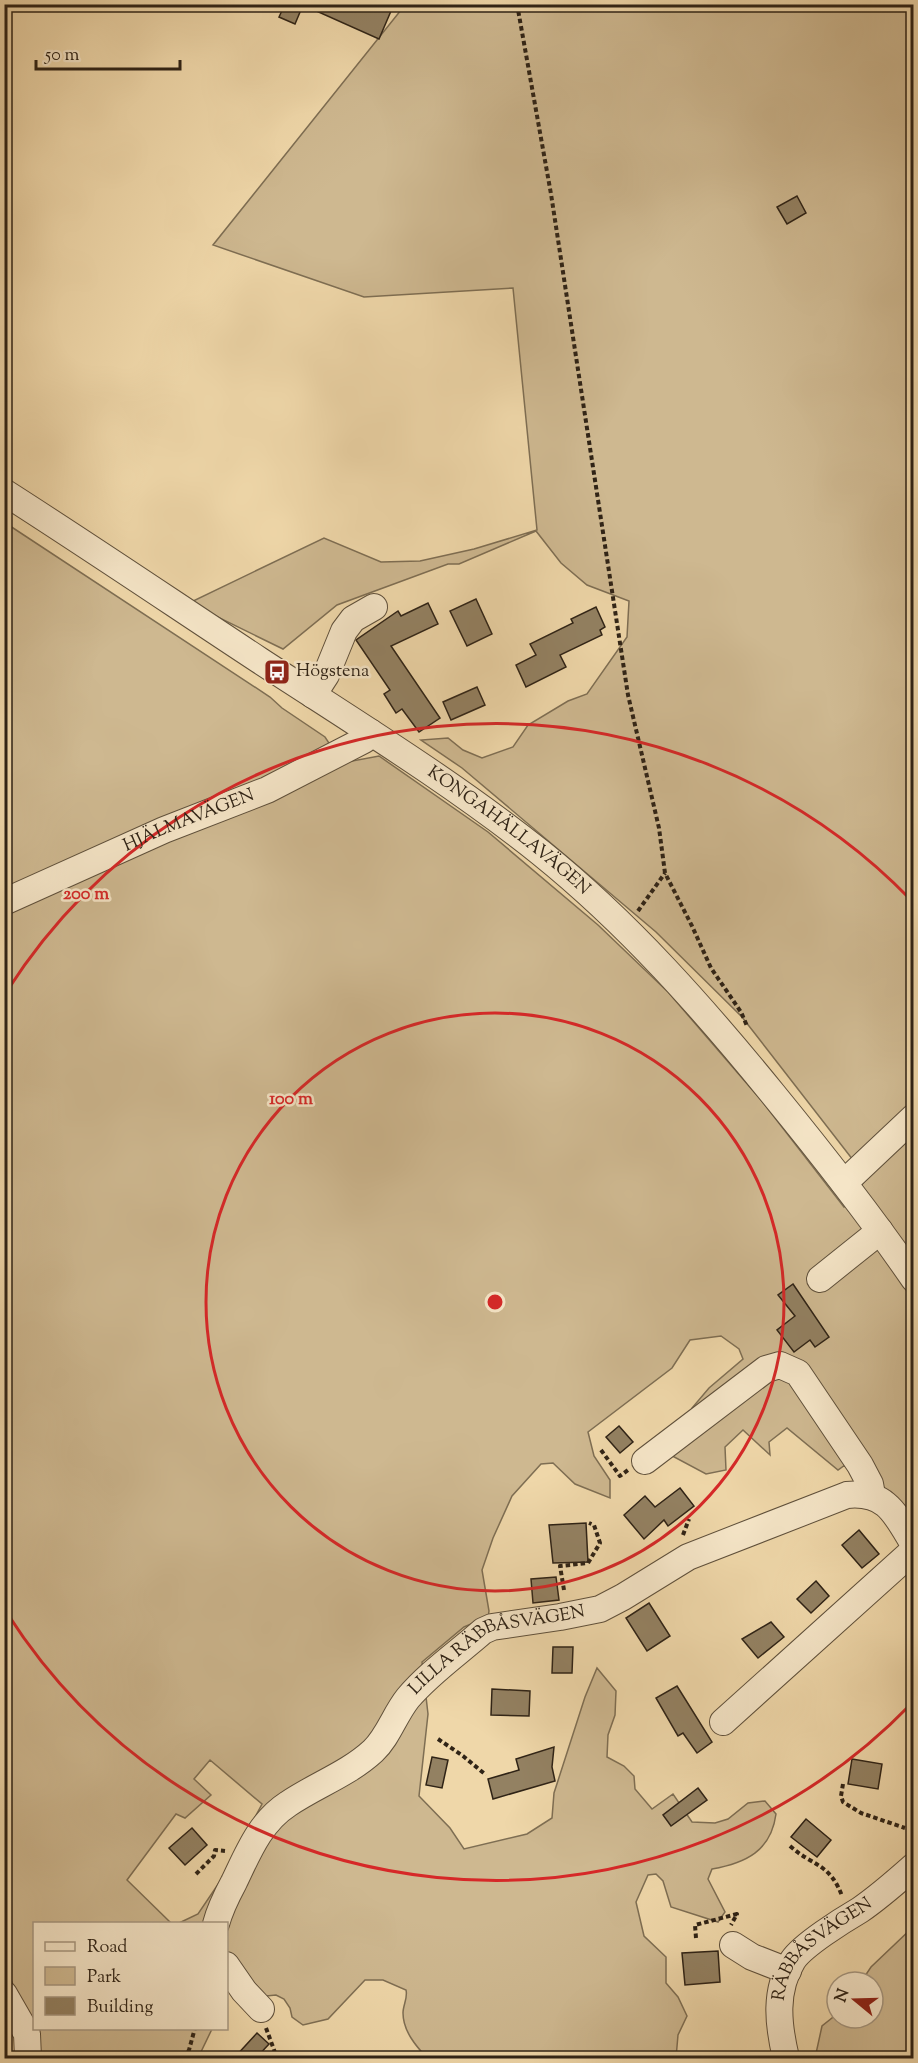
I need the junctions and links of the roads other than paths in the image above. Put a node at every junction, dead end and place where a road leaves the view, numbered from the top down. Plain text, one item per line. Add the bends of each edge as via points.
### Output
1 (4, 492) edge
2 (374, 607) dead end
3 (313, 695) junction
4 (370, 732) junction
5 (4, 902) edge
6 (914, 1117) edge
7 (844, 1183) junction
8 (880, 1231) junction
9 (820, 1279) dead end
10 (914, 1279) edge
11 (645, 1461) road end
12 (872, 1495) junction
13 (914, 1545) edge
14 (914, 1550) edge
15 (723, 1722) dead end
16 (914, 1866) edge
17 (216, 1922) edge
18 (733, 1945) road end
19 (228, 1968) edge
20 (788, 1971) junction
21 (4, 1994) edge
22 (264, 2019) road end
23 (28, 2058) edge
24 (786, 2058) edge

1 - 3 street, KONGAHÄLLAVÄGEN
2 - 3 street via 353,619 344,631
3 - 4 street, KONGAHÄLLAVÄGEN
4 - 5 street, HJÄLMAVÄGEN via 364,740 267,790 164,830
4 - 7 street, KONGAHÄLLAVÄGEN via 542,854 624,928 737,1051
6 - 7 street
7 - 8 street, KONGAHÄLLAVÄGEN
8 - 9 street
8 - 10 street, KONGAHÄLLAVÄGEN
11 - 12 street via 766,1369 780,1365 798,1373 860,1465
12 - 13 street via 893,1512
12 - 17 street, LILLA RÄBBÅSVÄGEN via 847,1495 688,1557 600,1609 483,1631 408,1699 375,1749 356,1766 287,1804 270,1819 242,1864
14 - 15 street
16 - 20 street, RÄBBÅSVÄGEN via 826,1932 795,1958
18 - 20 street
19 - 22 street
20 - 24 street, RÄBBÅSVÄGEN via 779,1997 778,2018
21 - 23 street via 27,2034

